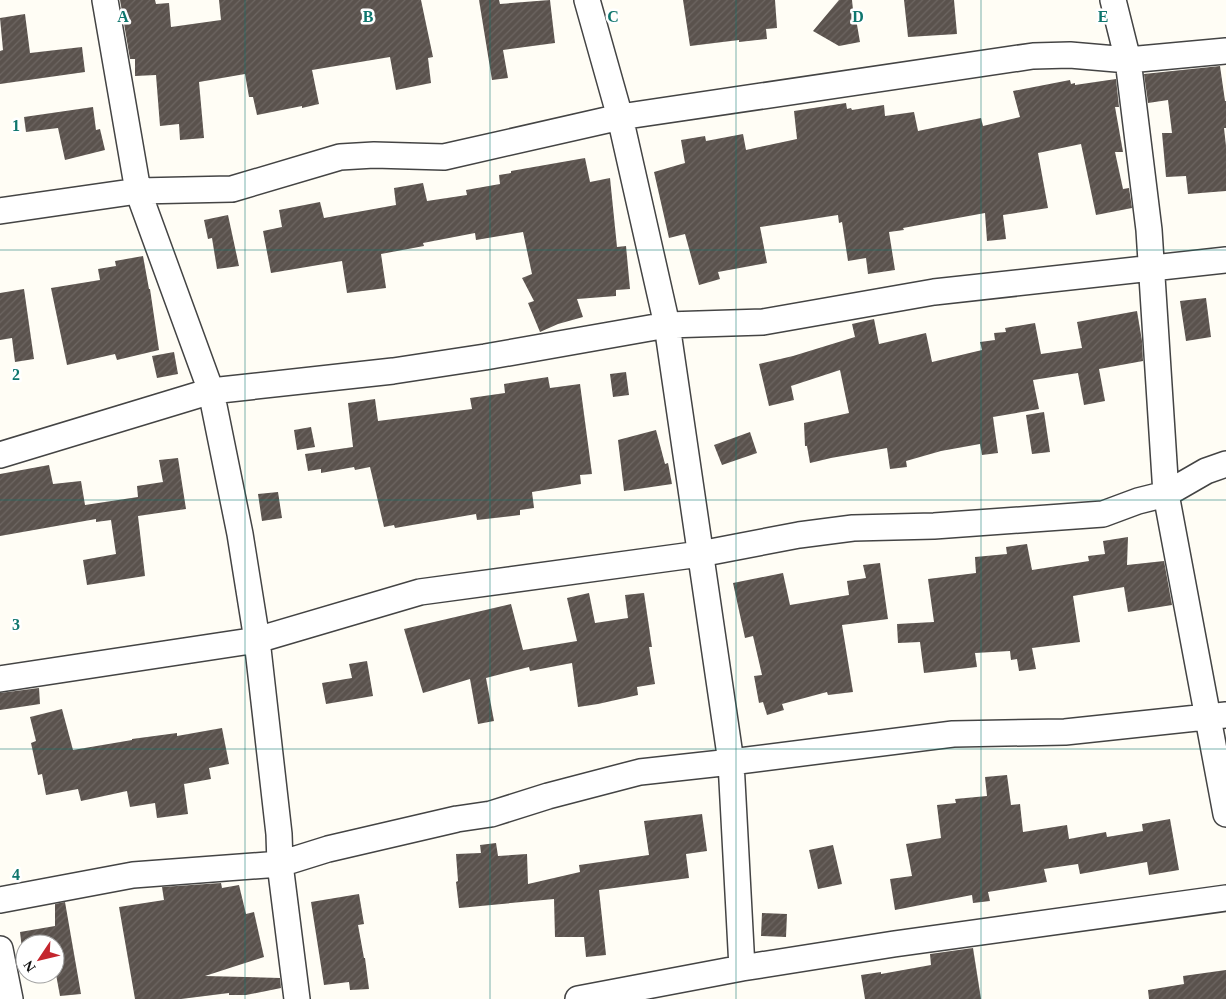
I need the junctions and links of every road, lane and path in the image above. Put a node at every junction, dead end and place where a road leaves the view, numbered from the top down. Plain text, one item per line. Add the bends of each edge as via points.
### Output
1 (105, 0) edge
2 (587, 0) edge
3 (1113, 0) edge
4 (1226, 51) edge
5 (1128, 60) junction
6 (620, 117) junction
7 (138, 191) junction
8 (0, 211) edge
9 (1226, 260) edge
10 (1152, 268) junction
11 (667, 325) junction
12 (211, 390) junction
13 (0, 455) edge
14 (1226, 464) edge
15 (1166, 494) junction
16 (700, 554) junction
17 (257, 640) junction
18 (0, 679) edge
19 (1217, 716) edge
20 (731, 762) junction
21 (1226, 814) edge
22 (280, 864) junction
23 (1226, 898) edge
24 (0, 900) edge
25 (0, 949) edge
26 (742, 968) junction
27 (10, 999) edge
28 (297, 999) edge
29 (578, 999) edge

1 - 7 street
2 - 6 street
3 - 5 street
4 - 5 street
5 - 6 street via 1070,55 1033,56
5 - 10 street
6 - 7 street via 444,157 340,157 232,189
6 - 11 street
7 - 8 street
7 - 12 street
9 - 10 street
10 - 11 street via 934,292 763,322
10 - 15 street
11 - 12 street via 393,371
11 - 16 street
12 - 13 street
12 - 17 street
14 - 15 street via 1206,471
15 - 16 street via 1103,514 934,526 853,528
15 - 19 street
16 - 17 street via 420,592
16 - 20 street
17 - 18 street
17 - 22 street
19 - 20 street via 1065,732 953,734
19 - 21 street
20 - 22 street via 640,772 491,814 457,819
20 - 26 street
22 - 24 street via 133,875
22 - 28 street
23 - 26 street
25 - 27 street
26 - 29 street

